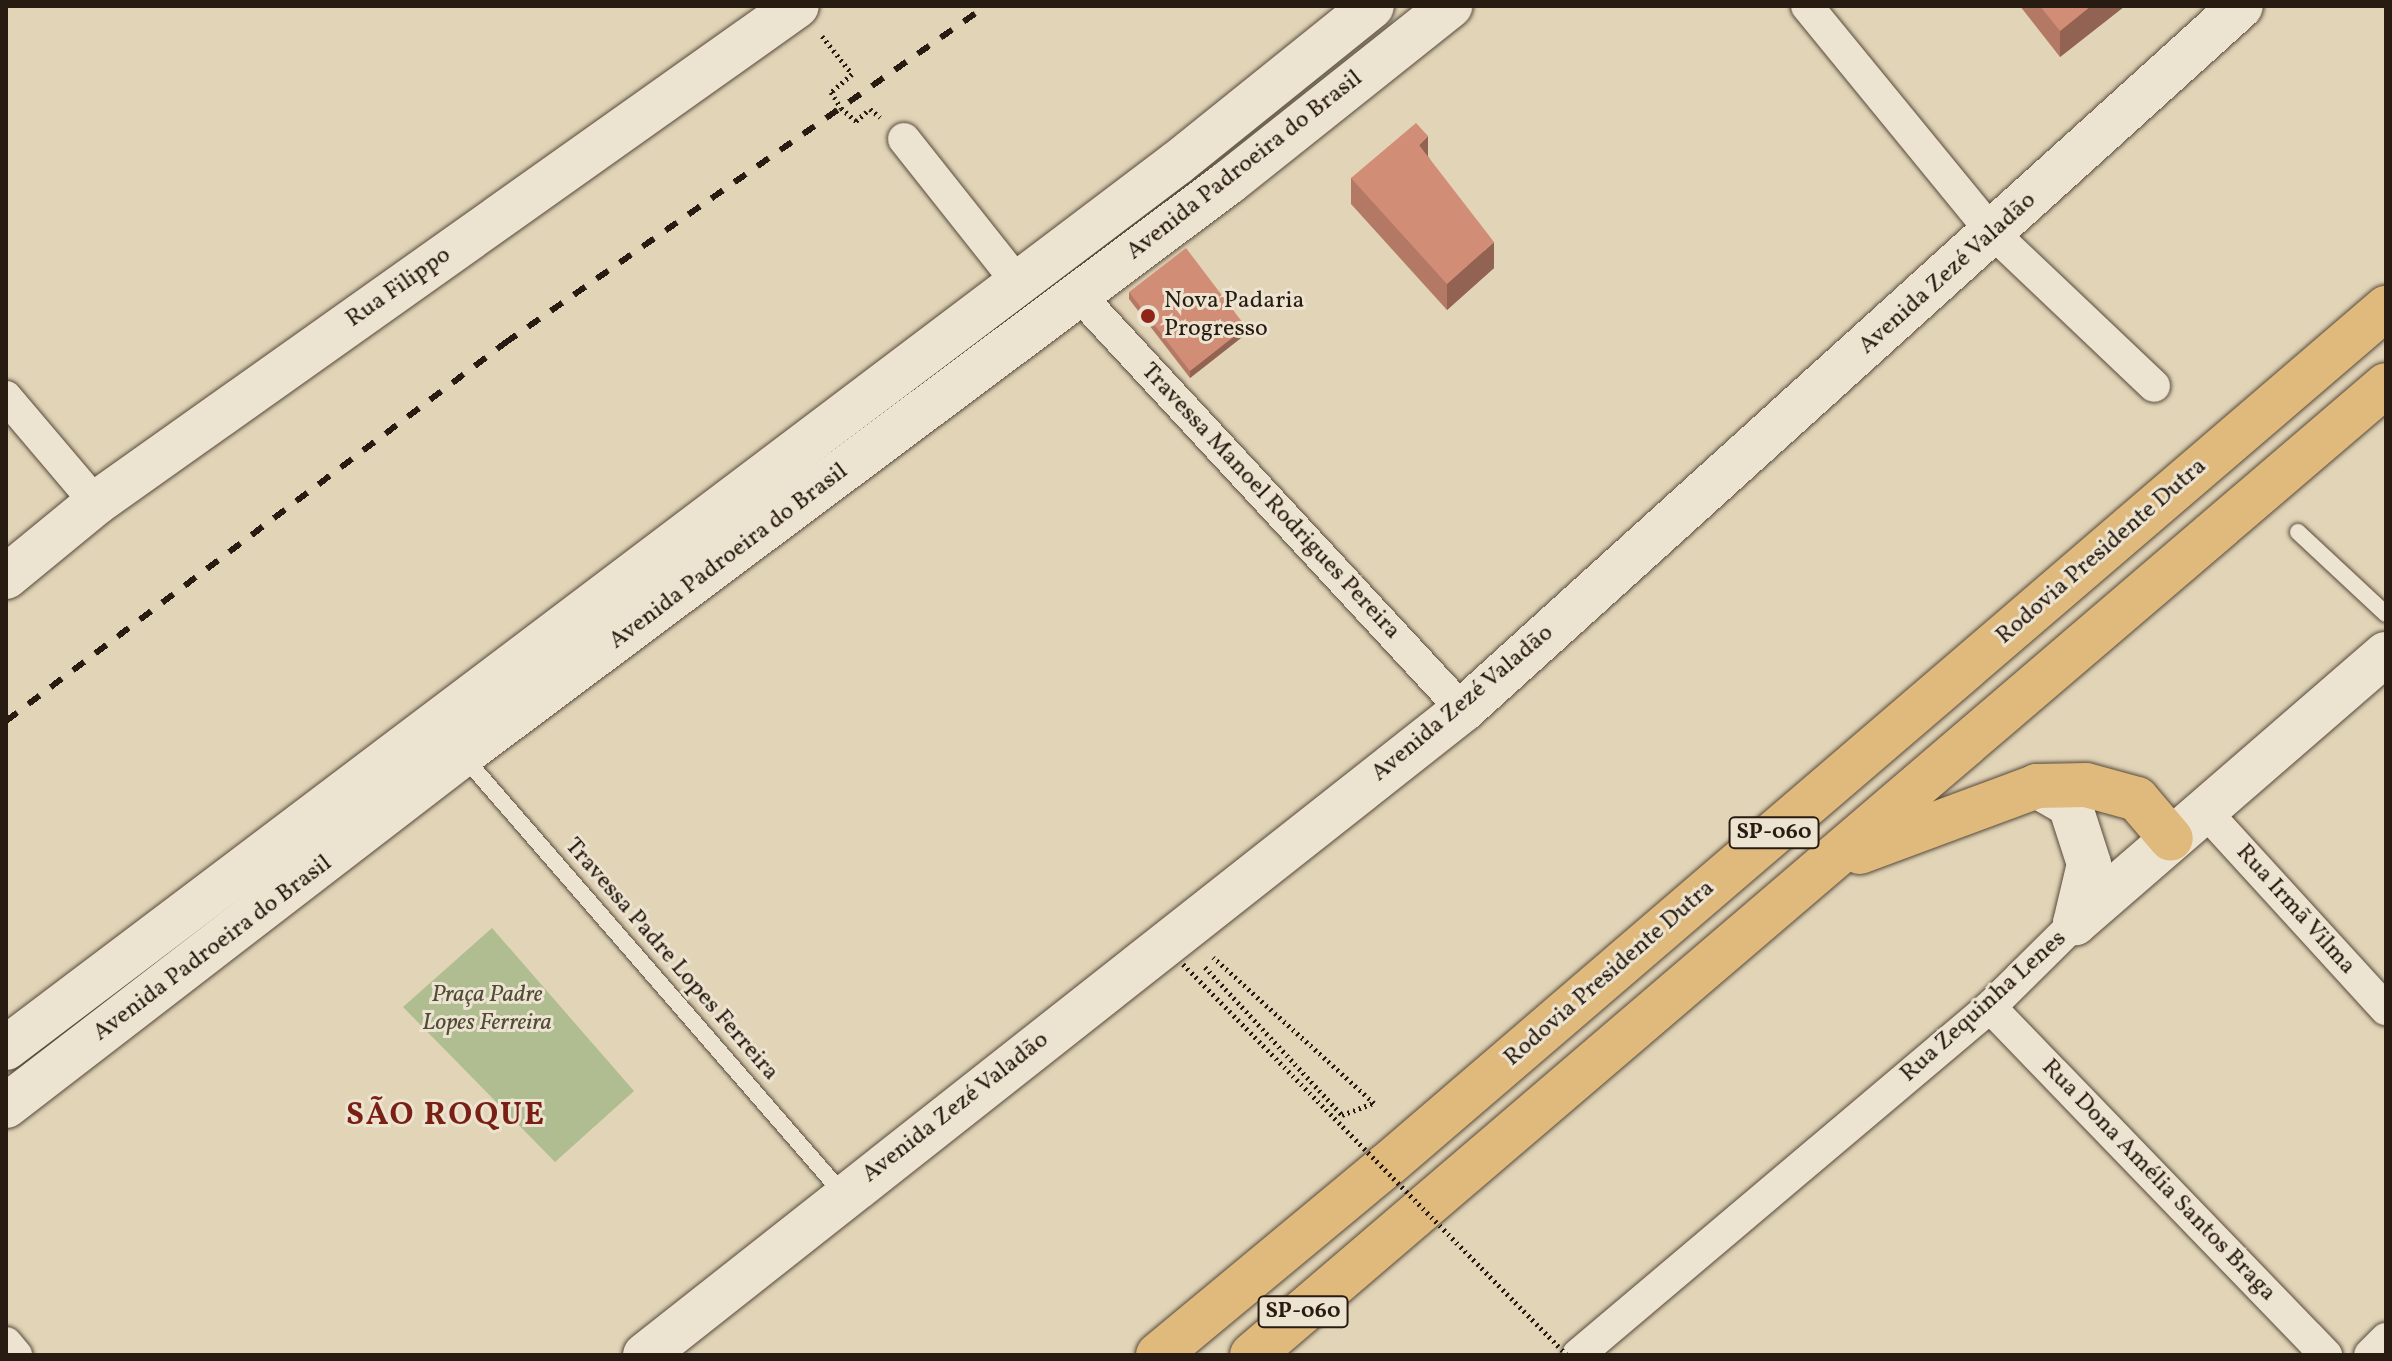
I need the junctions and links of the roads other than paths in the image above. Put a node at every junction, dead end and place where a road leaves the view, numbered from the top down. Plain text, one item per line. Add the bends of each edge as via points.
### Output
1 (1372, 6) edge
2 (1450, 6) edge
3 (1807, 6) edge
4 (2241, 6) edge
5 (806, 17) edge
6 (904, 139) road end
7 (1993, 233) junction
8 (1018, 283) junction
9 (1078, 294) junction
10 (2386, 308) edge
11 (2386, 385) edge
12 (2154, 386) dead end
13 (6, 397) edge
14 (96, 503) junction
15 (2298, 532) dead end
16 (6, 577) edge
17 (2386, 614) edge
18 (2386, 654) edge
19 (1463, 710) junction
20 (462, 755) junction
21 (2037, 786) junction
22 (2204, 810) junction
23 (2171, 839) junction
24 (1835, 861) junction
25 (2075, 923) junction
26 (1990, 1007) junction
27 (2386, 1009) edge
28 (6, 1048) edge
29 (6, 1106) edge
30 (844, 1196) junction
31 (2386, 1339) edge
32 (6, 1343) edge
33 (16, 1355) edge
34 (645, 1355) edge
35 (1158, 1355) edge
36 (1252, 1355) edge
37 (1578, 1355) edge
38 (2326, 1355) edge
39 (2370, 1355) edge

1 - 8 street, Avenida Padroeira do Brasil
2 - 9 street, Avenida Padroeira do Brasil
3 - 7 street
4 - 7 street, Avenida Zezé Valadão
5 - 14 street, Rua Filippo
6 - 8 street
7 - 12 street
7 - 19 street, Avenida Zezé Valadão
8 - 28 street, Avenida Padroeira do Brasil
9 - 19 street, Travessa Manoel Rodrigues Pereira
9 - 20 street, Avenida Padroeira do Brasil
10 - 35 highway, Rodovia Presidente Dutra / SP-060 via 1398,1156
11 - 24 highway, SP-060
13 - 14 street
14 - 16 street, Rua Filippo
15 - 17 lane
18 - 22 street, Rua Zequinha Lenes
19 - 30 street, Avenida Zezé Valadão
20 - 29 street, Avenida Padroeira do Brasil
20 - 30 lane, Travessa Padre Lopes Ferreira
21 - 23 highway via 2086,785 2137,799
21 - 24 highway
21 - 25 street via 2070,805 2089,864
22 - 23 street, Rua Zequinha Lenes
22 - 27 street, Rua Irmã Vilma
23 - 25 street, Rua Zequinha Lenes
24 - 36 highway, SP-060
25 - 26 street, Rua Zequinha Lenes
26 - 37 street, Rua Zequinha Lenes
26 - 38 street, Rua Dona Amélia Santos Braga
30 - 34 street, Avenida Zezé Valadão
31 - 39 street
32 - 33 street

